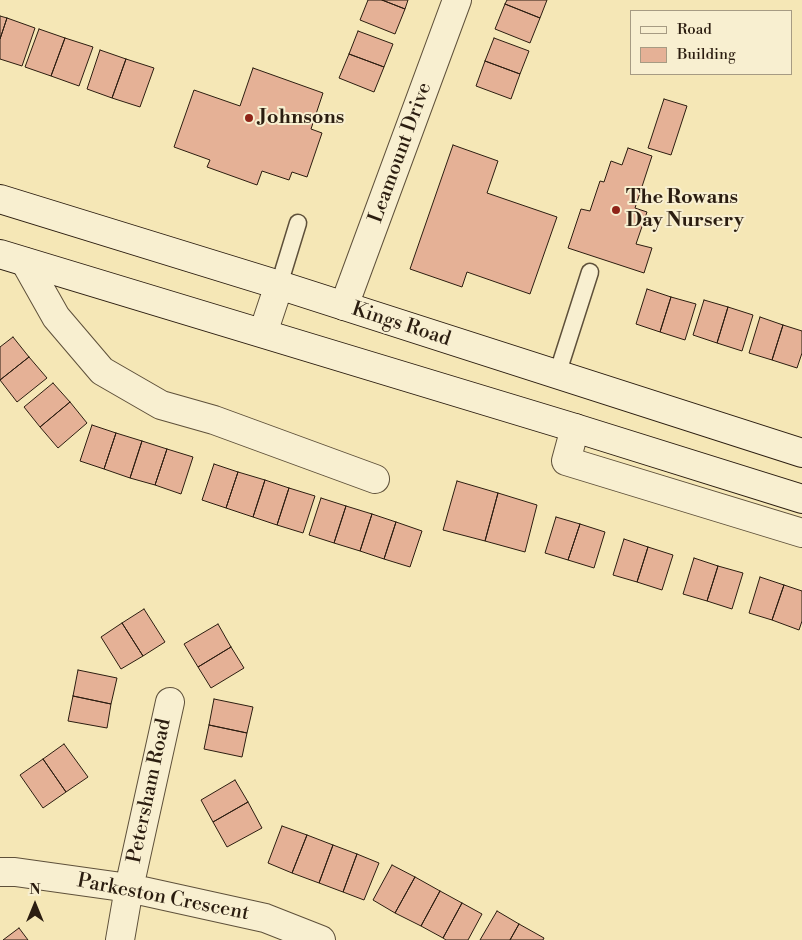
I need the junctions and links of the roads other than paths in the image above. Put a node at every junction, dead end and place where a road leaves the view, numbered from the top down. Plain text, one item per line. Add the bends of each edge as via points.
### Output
1 (457, 0) edge
2 (0, 199) edge
3 (298, 224) dead end
4 (13, 258) edge
5 (590, 272) dead end
6 (279, 285) junction
7 (344, 306) junction
8 (263, 333) junction
9 (557, 375) junction
10 (574, 428) junction
11 (802, 453) edge
12 (374, 478) dead end
13 (802, 499) edge
14 (802, 534) edge
15 (170, 702) dead end
16 (0, 872) edge
17 (129, 888) junction
18 (120, 940) edge
19 (321, 940) edge

1 - 7 street, Leamount Drive
2 - 6 street, Kings Road
3 - 6 lane
4 - 8 street
4 - 12 street via 56,317 102,371 160,405 214,420
5 - 9 lane
6 - 7 street, Kings Road
6 - 8 street
7 - 9 street, Kings Road
8 - 10 street
9 - 11 street, Kings Road
10 - 13 street
10 - 14 street via 566,461
15 - 17 street, Petersham Road
16 - 17 street, Parkeston Crescent
17 - 18 street, Petersham Road
17 - 19 street, Parkeston Crescent via 264,918

